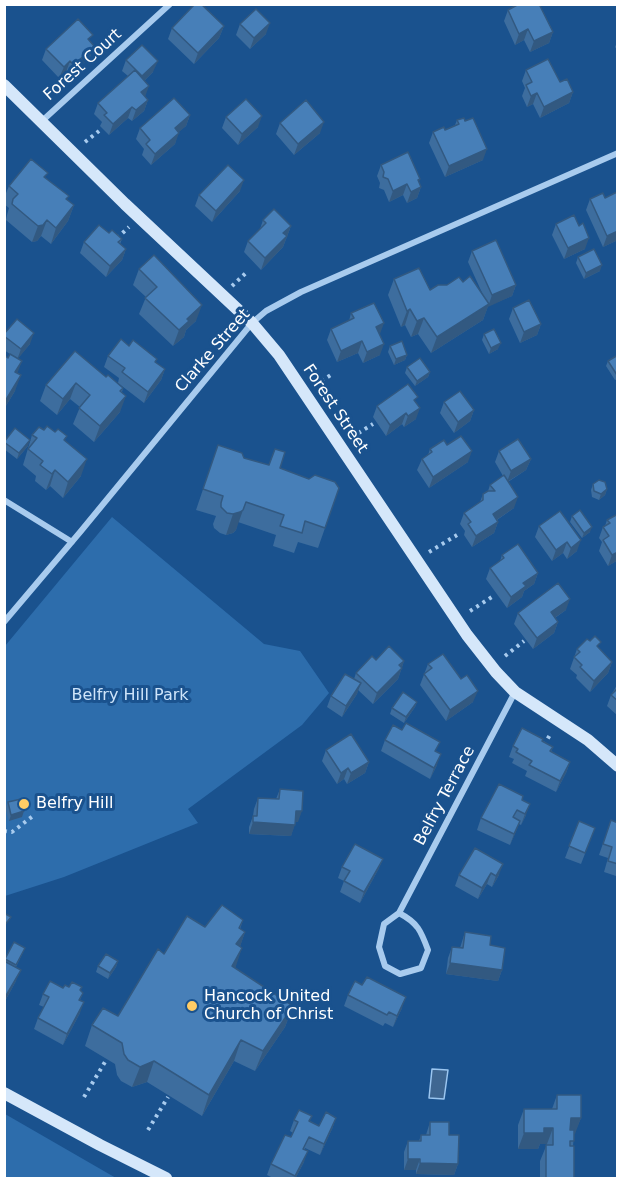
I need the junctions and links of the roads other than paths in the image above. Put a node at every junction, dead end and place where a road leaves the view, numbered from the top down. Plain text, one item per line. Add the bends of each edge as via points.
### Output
1 (170, 4) edge
2 (4, 85) edge
3 (42, 121) junction
4 (618, 153) edge
5 (252, 323) junction
6 (4, 500) edge
7 (72, 542) junction
8 (4, 622) edge
9 (515, 692) junction
10 (618, 765) edge
11 (399, 913) junction
12 (4, 1093) edge
13 (166, 1179) edge

1 - 3 street, Forest Court
2 - 3 street, Forest Street
3 - 5 street, Forest Street
4 - 5 street, Clarke Street via 301,292
5 - 7 street, Clarke Street
5 - 9 street, Forest Street via 279,355 467,635
6 - 7 street
7 - 8 street, Clarke Street
9 - 10 street, Forest Street via 577,732
9 - 11 street, Belfry Terrace
11 - 11 street, Belfry Terrace via 421,932 428,950 421,968 400,974 385,966 379,947 384,924
12 - 13 street

